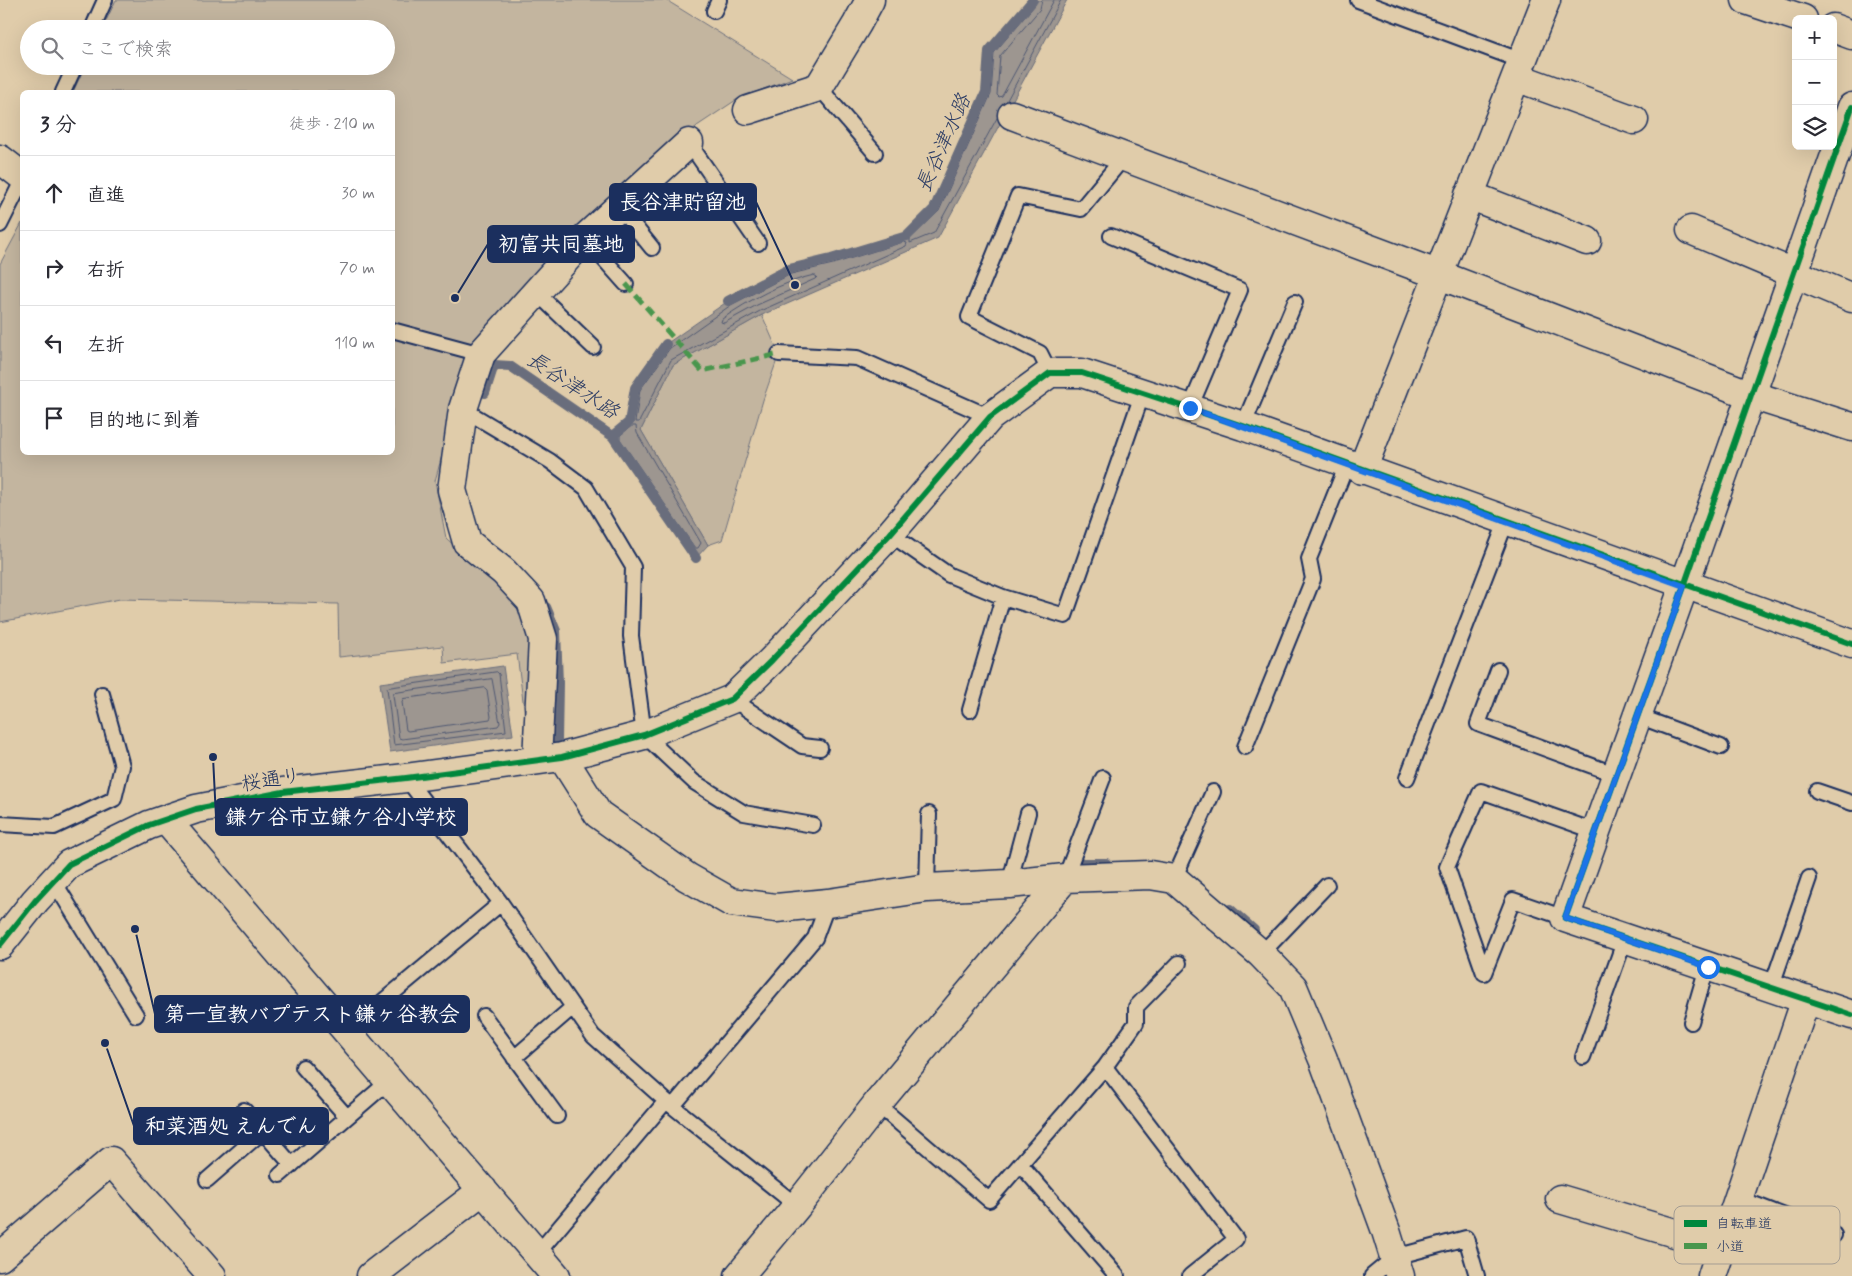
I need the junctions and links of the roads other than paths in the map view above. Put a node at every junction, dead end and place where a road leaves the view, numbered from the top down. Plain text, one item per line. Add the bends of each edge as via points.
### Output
1 (105, 0) edge
2 (870, 0) edge
3 (1358, 0) edge
4 (1546, 0) edge
5 (1746, 0) edge
6 (1792, 15) edge
7 (96, 20) edge
8 (1837, 29) edge
9 (1852, 34) edge
10 (1519, 69) junction
11 (71, 75) edge
12 (819, 87) junction
13 (64, 90) edge
14 (1852, 107) edge
15 (748, 110) dead end
16 (1012, 115) dead end
17 (1634, 120) dead end
18 (689, 142) joint
19 (875, 153) dead end
20 (1124, 158) junction
21 (0, 159) edge
22 (20, 174) edge
23 (20, 185) edge
24 (1469, 195) junction
25 (619, 207) junction
26 (0, 225) edge
27 (1690, 230) dead end
28 (1111, 236) dead end
29 (585, 238) junction
30 (1587, 240) dead end
31 (758, 243) dead end
32 (652, 248) dead end
33 (1794, 273) junction
34 (1438, 274) junction
35 (626, 284) dead end
36 (536, 292) junction
37 (1852, 298) edge
38 (1295, 302) dead end
39 (395, 331) edge
40 (594, 347) dead end
41 (482, 354) junction
42 (779, 354) dead end
43 (1050, 373) junction
44 (1143, 392) junction
45 (1751, 394) junction
46 (1190, 408) junction
47 (463, 409) junction
48 (990, 417) junction
49 (1243, 426) junction
50 (1852, 427) edge
51 (1354, 467) junction
52 (1506, 522) junction
53 (890, 534) junction
54 (1684, 586) junction
55 (1003, 597) junction
56 (1852, 644) edge
57 (1498, 670) dead end
58 (102, 694) dead end
59 (732, 699) junction
60 (970, 710) dead end
61 (1638, 716) junction
62 (644, 735) junction
63 (1245, 747) dead end
64 (1721, 747) dead end
65 (820, 748) dead end
66 (549, 758) junction
67 (1617, 775) junction
68 (406, 778) junction
69 (1103, 778) dead end
70 (1407, 778) dead end
71 (1817, 791) dead end
72 (1213, 792) dead end
73 (1852, 803) edge
74 (1028, 813) dead end
75 (929, 814) dead end
76 (166, 820) junction
77 (0, 824) edge
78 (813, 826) dead end
79 (1597, 832) junction
80 (1065, 878) junction
81 (1809, 878) dead end
82 (1174, 879) junction
83 (53, 880) junction
84 (1009, 884) junction
85 (1327, 885) dead end
86 (927, 888) junction
87 (501, 903) junction
88 (828, 903) junction
89 (1565, 918) junction
90 (1624, 940) junction
91 (0, 945) edge
92 (1261, 954) junction
93 (1179, 964) dead end
94 (1708, 967) junction
95 (1771, 988) junction
96 (1806, 999) junction
97 (573, 1007) junction
98 (136, 1015) dead end
99 (1852, 1015) edge
100 (484, 1016) dead end
101 (1690, 1022) dead end
102 (346, 1032) junction
103 (1583, 1057) dead end
104 (514, 1058) junction
105 (303, 1067) dead end
106 (1105, 1067) junction
107 (389, 1081) junction
108 (669, 1104) junction
109 (877, 1104) junction
110 (244, 1110) dead end
111 (558, 1116) dead end
112 (347, 1117) junction
113 (263, 1131) junction
114 (292, 1165) junction
115 (1021, 1165) junction
116 (280, 1176) dead end
117 (207, 1180) dead end
118 (483, 1190) junction
119 (1738, 1198) junction
120 (1560, 1200) dead end
121 (797, 1206) junction
122 (1735, 1206) edge
123 (1759, 1206) edge
124 (1674, 1233) edge
125 (0, 1257) edge
126 (1716, 1264) edge
127 (1397, 1266) edge
128 (544, 1268) edge
129 (207, 1274) edge
130 (371, 1276) edge
131 (739, 1276) edge
132 (1117, 1276) edge
133 (1190, 1276) edge
134 (1372, 1276) edge
135 (1477, 1276) edge
136 (1712, 1276) edge

1 - 7 lane
2 - 12 street
3 - 10 lane
4 - 10 street
5 - 6 street
8 - 9 street
10 - 17 street
10 - 24 street
11 - 13 lane
12 - 15 street
12 - 19 lane
14 - 33 street
16 - 20 street
18 - 25 street
18 - 31 lane
20 - 34 street
20 - 43 lane via 1082,209 1018,196 969,317 1040,354
21 - 22 street
23 - 26 lane
24 - 30 street
24 - 34 street
25 - 29 street
25 - 32 lane
27 - 33 street
28 - 46 lane via 1240,290
29 - 35 lane
29 - 36 street
33 - 37 street
33 - 45 street
34 - 45 street
34 - 51 street
36 - 40 lane
36 - 41 street
38 - 49 lane
39 - 41 lane
41 - 47 street
42 - 48 lane via 857,358
43 - 44 street via 1082,373
43 - 48 street
44 - 46 street
44 - 55 lane via 1065,616
45 - 50 street
45 - 54 street
46 - 49 street
47 - 62 lane via 550,461 586,488 633,567 631,636
47 - 66 street via 452,490 467,542 504,572 530,601 543,639
48 - 53 street
49 - 51 street
51 - 52 street
51 - 63 lane via 1308,559 1313,579
52 - 54 street
52 - 70 lane
53 - 55 lane via 949,575
53 - 59 street
54 - 56 street
54 - 61 street
55 - 60 lane
57 - 67 lane via 1478,724
58 - 77 lane via 122,766 114,799 54,827
59 - 62 street, 桜通り
59 - 65 lane via 802,746
61 - 64 lane
61 - 67 street
62 - 66 street, 桜通り
62 - 78 lane via 694,782 744,813
66 - 68 street, 桜通り
66 - 88 street via 598,814 687,877 731,902 776,908
67 - 79 street
68 - 76 street, 桜通り via 283,792 196,809
68 - 87 lane
69 - 80 lane
71 - 73 lane
72 - 82 lane
74 - 84 lane
75 - 86 lane
76 - 83 street, 桜通り via 69,864
76 - 102 street
79 - 89 street
79 - 89 lane via 1481,791 1447,867 1484,972 1512,900
80 - 82 street via 1150,875
80 - 84 street
80 - 109 street
81 - 95 lane
82 - 92 street
83 - 91 street, 桜通り
83 - 98 lane
84 - 86 street
85 - 92 lane
86 - 88 street
87 - 97 lane
87 - 102 lane
88 - 108 lane via 815,938
89 - 90 street
90 - 94 street
90 - 103 lane
92 - 127 street via 1293,987 1323,1059
93 - 106 lane via 1136,1007 1136,1023
94 - 95 street
94 - 101 lane
95 - 96 street
96 - 99 street
96 - 119 street
97 - 104 lane
97 - 108 lane via 593,1036
100 - 104 lane
102 - 107 street
104 - 111 lane
105 - 112 lane
106 - 115 lane
106 - 133 lane via 1236,1239
107 - 112 lane
107 - 118 street
108 - 121 lane
108 - 128 lane
109 - 115 lane via 989,1200
109 - 121 street
110 - 113 lane
112 - 114 lane
113 - 114 lane
113 - 117 lane
114 - 116 lane
115 - 132 lane
118 - 128 street
118 - 130 street
119 - 122 street
119 - 123 lane
120 - 124 street
121 - 131 street
125 - 129 street via 111,1161
126 - 136 street
127 - 134 lane
127 - 135 lane via 1466,1238

